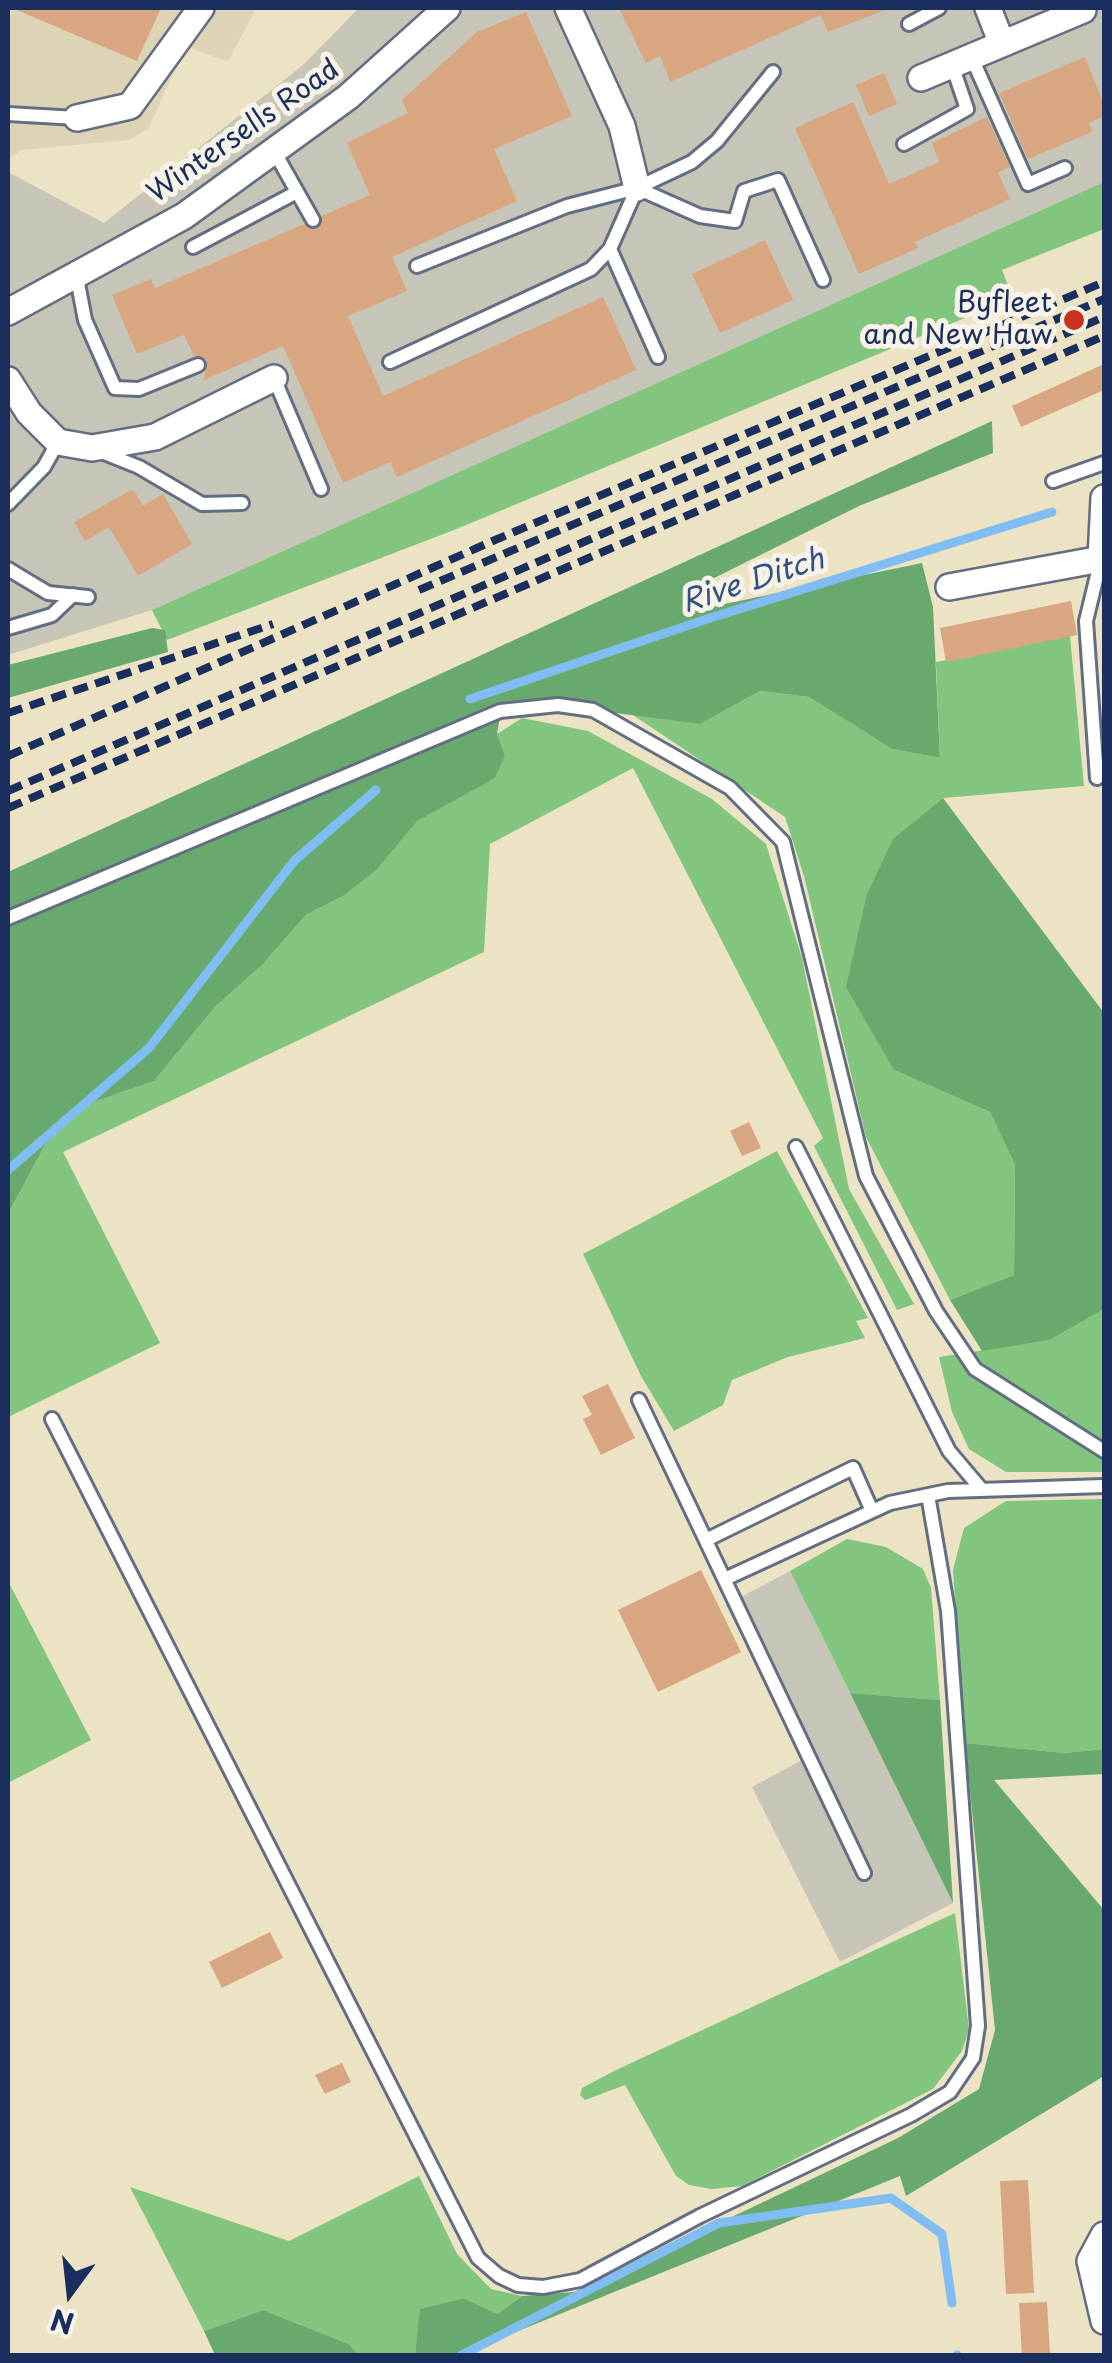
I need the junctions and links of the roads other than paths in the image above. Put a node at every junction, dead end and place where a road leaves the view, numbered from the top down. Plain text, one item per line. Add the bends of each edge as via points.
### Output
1 (201, 8) edge
2 (447, 8) edge
3 (568, 8) edge
4 (939, 8) edge
5 (988, 8) edge
6 (1084, 10) edge
7 (1047, 16) edge
8 (908, 24) dead end
9 (1002, 44) junction
10 (962, 61) junction
11 (773, 72) dead end
12 (920, 78) dead end
13 (8, 114) edge
14 (77, 118) joint
15 (904, 144) dead end
16 (274, 151) junction
17 (1065, 168) dead end
18 (637, 188) junction
19 (297, 192) junction
20 (313, 220) dead end
21 (192, 247) dead end
22 (610, 249) junction
23 (418, 266) dead end
24 (76, 274) junction
25 (823, 280) dead end
26 (8, 312) edge
27 (658, 358) dead end
28 (390, 362) dead end
29 (198, 365) dead end
30 (274, 378) joint
31 (8, 380) edge
32 (58, 442) junction
33 (92, 448) junction
34 (1104, 463) edge
35 (1052, 480) dead end
36 (321, 490) dead end
37 (1104, 498) edge
38 (242, 503) dead end
39 (8, 504) edge
40 (1101, 565) edge
41 (8, 569) edge
42 (949, 587) dead end
43 (8, 628) edge
44 (1097, 778) dead end
45 (8, 918) edge
46 (796, 1147) dead end
47 (639, 1400) dead end
48 (52, 1419) dead end
49 (1104, 1451) edge
50 (1104, 1486) edge
51 (982, 1490) junction
52 (928, 1495) junction
53 (872, 1511) junction
54 (708, 1539) junction
55 (727, 1578) junction
56 (864, 1874) dead end
57 (1104, 2235) edge
58 (1104, 2321) edge

1 - 14 street via 130,106
2 - 16 street, Wintersells Road via 348,97
3 - 18 street via 622,126
4 - 8 lane
5 - 9 street
6 - 7 street
7 - 9 street
9 - 10 street
10 - 12 street
10 - 15 lane via 967,109
10 - 17 lane via 1028,184
11 - 18 lane via 692,162
13 - 14 lane
16 - 19 lane
16 - 24 street, Wintersells Road via 184,216
18 - 22 lane
18 - 23 lane via 567,206
18 - 25 lane via 700,216 735,221 744,191 778,180
19 - 20 lane
19 - 21 lane
22 - 27 lane
22 - 28 lane via 591,269
24 - 26 street, Wintersells Road
24 - 29 lane via 85,320 115,388 138,389
30 - 33 street via 156,437
30 - 36 lane
31 - 32 street
32 - 33 street
32 - 39 lane
33 - 38 lane via 202,504
34 - 35 lane
37 - 40 street
40 - 42 street
40 - 44 lane via 1086,621
41 - 43 lane via 48,593 80,596 52,614
45 - 49 lane via 500,711 558,705 594,710 730,788 783,842 866,1176 928,1294 976,1370
46 - 51 lane via 949,1451
47 - 54 lane
48 - 52 lane via 478,2258 518,2284 580,2280 911,2115 950,2092 973,2058 978,2026 948,1611
50 - 51 lane
51 - 52 lane
52 - 53 lane
53 - 54 lane via 853,1468
53 - 55 lane
54 - 55 lane
55 - 56 lane
57 - 58 street via 1090,2261

